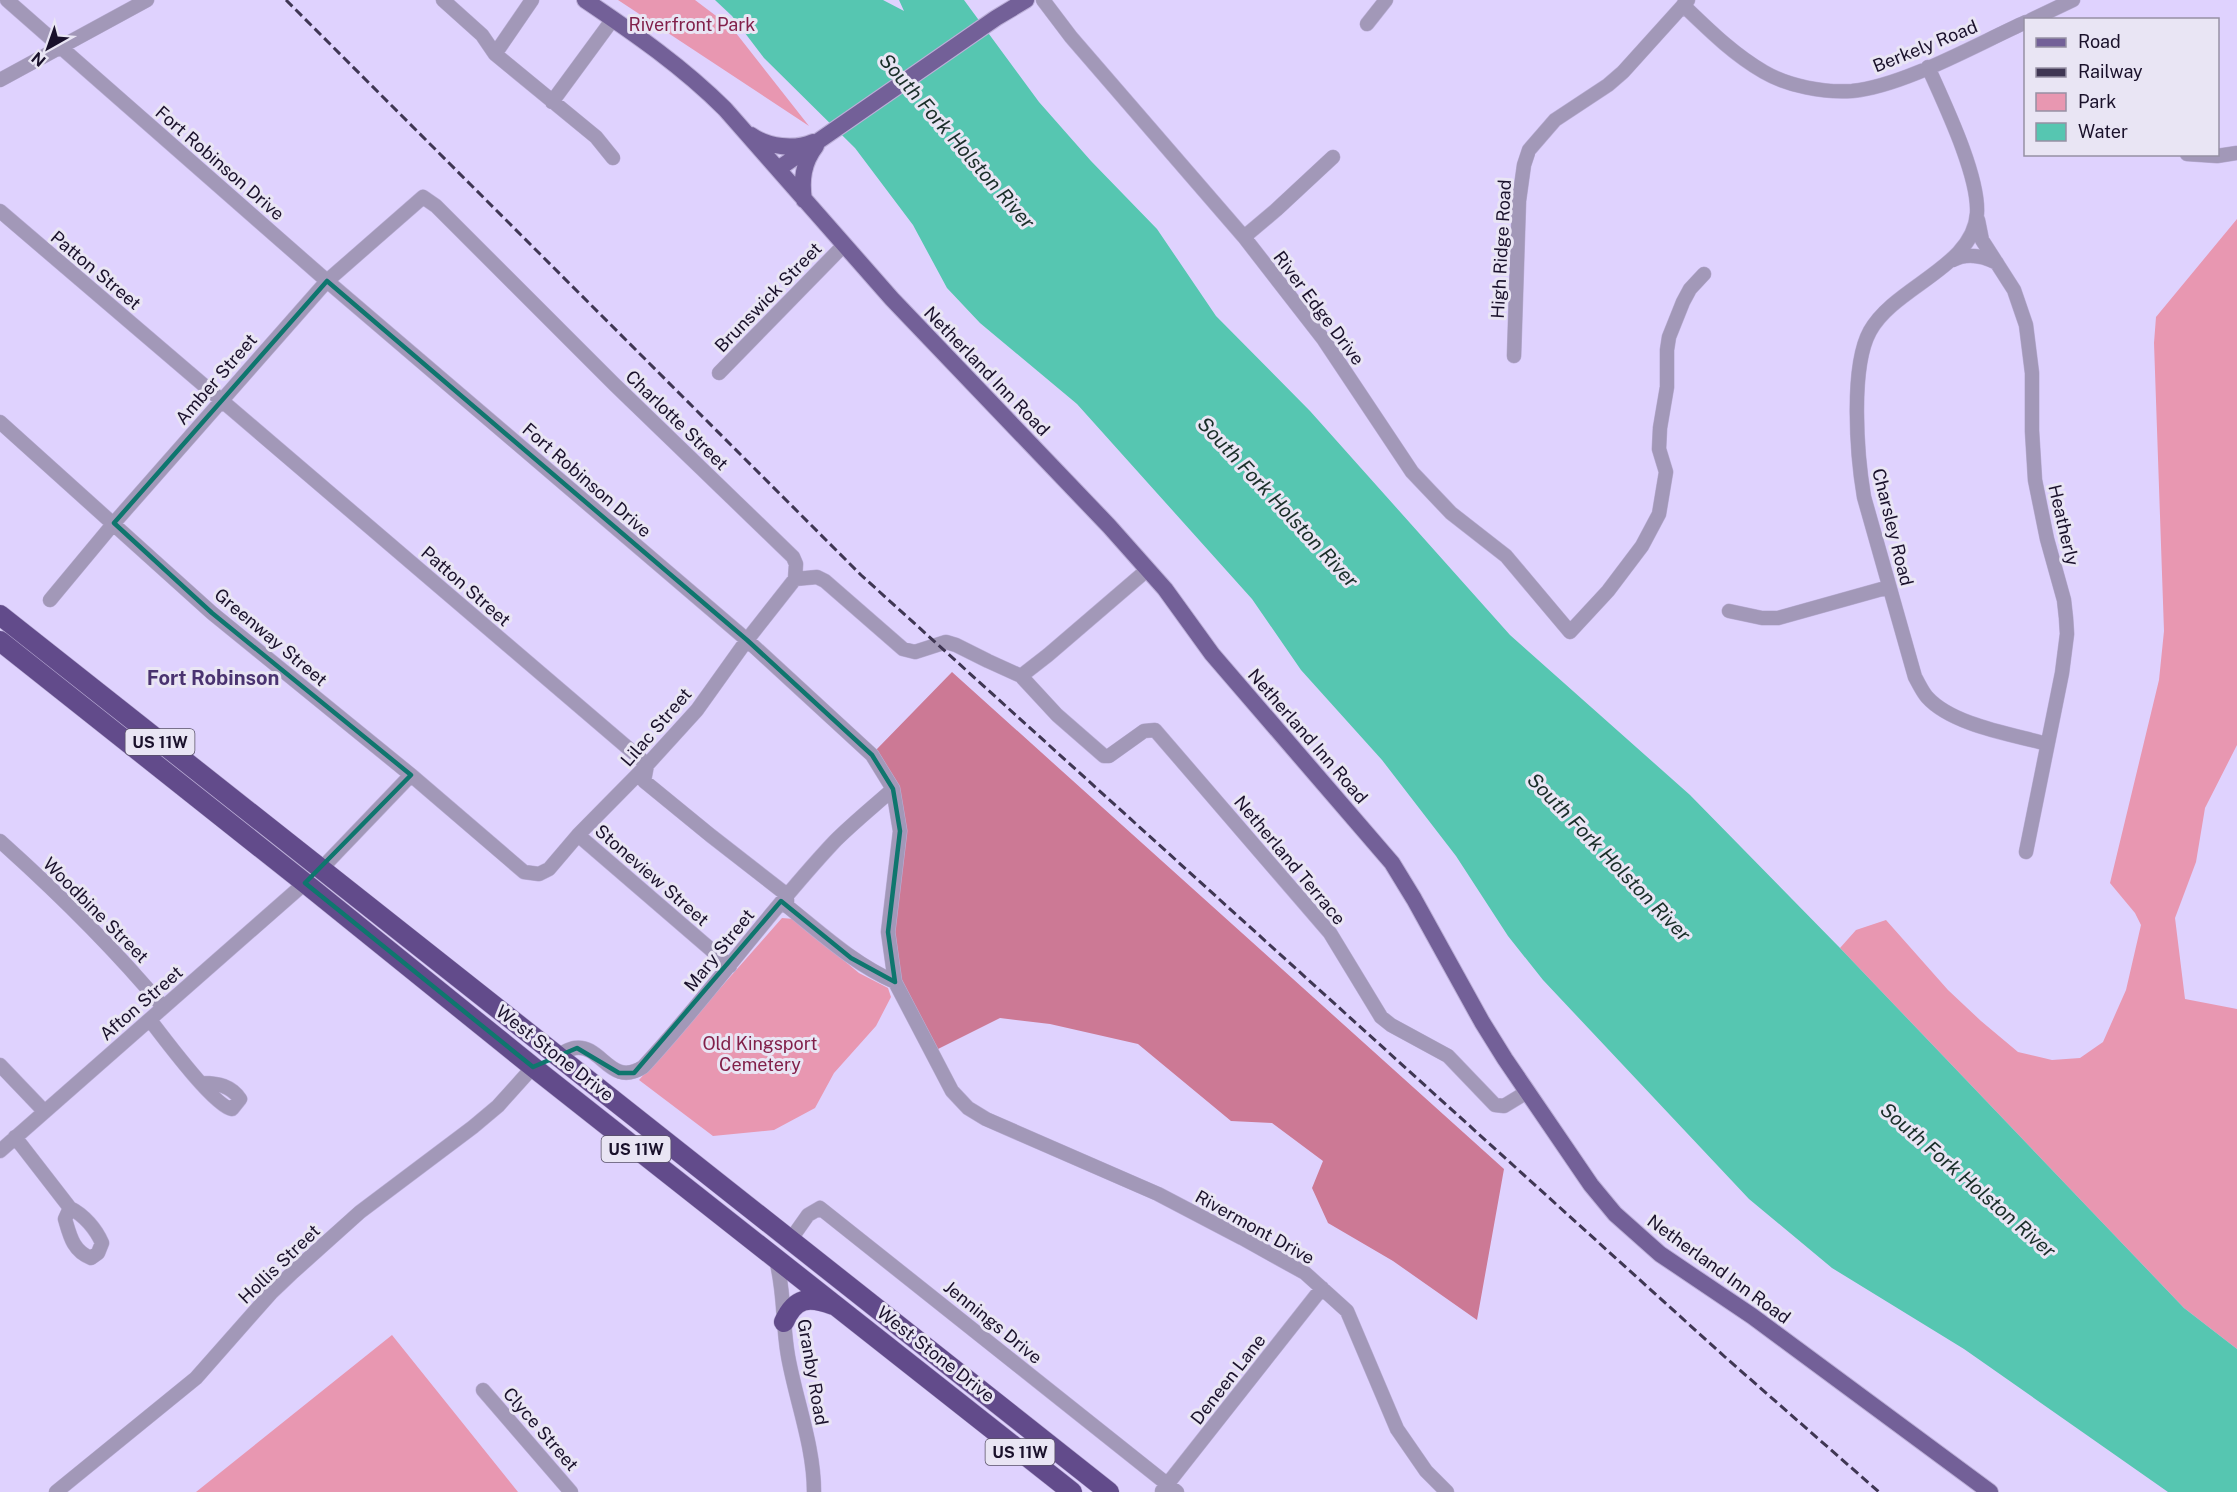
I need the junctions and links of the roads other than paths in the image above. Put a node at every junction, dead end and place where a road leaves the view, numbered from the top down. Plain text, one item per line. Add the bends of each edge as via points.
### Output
1 (7, 0) edge
2 (147, 0) edge
3 (443, 0) edge
4 (532, 0) edge
5 (585, 0) edge
6 (1005, 0) edge
7 (1026, 0) edge
8 (1042, 0) edge
9 (1386, 0) edge
10 (2073, 0) edge
11 (1686, 2) edge
12 (2058, 14) edge
13 (996, 18) junction
14 (2040, 18) edge
15 (613, 19) junction
16 (2024, 22) edge
17 (1367, 24) dead end
18 (60, 46) junction
19 (495, 54) junction
20 (1928, 67) junction
21 (0, 80) edge
22 (552, 102) junction
23 (744, 130) junction
24 (814, 144) junction
25 (2237, 153) edge
26 (2219, 156) edge
27 (1333, 157) dead end
28 (613, 158) dead end
29 (778, 169) junction
30 (423, 197) joint
31 (804, 200) junction
32 (0, 211) edge
33 (1977, 213) junction
34 (1244, 237) junction
35 (844, 245) junction
36 (1997, 263) junction
37 (1943, 265) junction
38 (1704, 274) dead end
39 (327, 281) junction
40 (1514, 356) dead end
41 (719, 373) dead end
42 (221, 400) junction
43 (0, 422) edge
44 (114, 523) junction
45 (1148, 570) junction
46 (795, 579) junction
47 (1889, 587) junction
48 (50, 600) dead end
49 (1729, 611) dead end
50 (0, 615) edge
51 (16, 628) junction
52 (747, 640) junction
53 (1, 643) edge
54 (1021, 676) junction
55 (2047, 744) junction
56 (647, 765) junction
57 (411, 776) junction
58 (893, 789) junction
59 (578, 835) junction
60 (0, 841) edge
61 (2026, 852) dead end
62 (321, 869) junction
63 (524, 872) joint
64 (306, 883) junction
65 (787, 895) junction
66 (401, 931) junction
67 (401, 961) junction
68 (730, 966) junction
69 (895, 982) junction
70 (163, 1007) junction
71 (150, 1020) junction
72 (557, 1055) junction
73 (0, 1065) edge
74 (533, 1067) junction
75 (203, 1083) dead end
76 (952, 1091) joint
77 (1527, 1092) junction
78 (44, 1111) junction
79 (15, 1137) junction
80 (0, 1151) edge
81 (70, 1208) dead end
82 (791, 1239) junction
83 (776, 1260) junction
84 (1322, 1287) junction
85 (837, 1306) junction
86 (784, 1322) junction
87 (483, 1390) dead end
88 (1169, 1490) edge
89 (56, 1492) edge
90 (571, 1492) edge
91 (814, 1492) edge
92 (1072, 1492) edge
93 (1109, 1492) edge
94 (1447, 1492) edge
95 (1990, 1492) edge

1 - 18 street, Fort Robinson Drive
2 - 18 street
3 - 19 street via 482,35
4 - 19 street
5 - 15 main road, Netherland Inn Road
6 - 13 main road
7 - 13 main road
8 - 34 street, River Edge Drive
9 - 17 street
10 - 12 street
11 - 20 street, Berkely Road via 1721,42 1741,57 1766,73 1808,87 1852,91
11 - 40 street, High Ridge Road via 1623,72 1555,120 1529,150 1519,201
12 - 14 street
13 - 24 main road
15 - 22 street
15 - 23 main road, Netherland Inn Road via 706,90
16 - 20 street, Berkely Road
18 - 21 street
18 - 39 street, Fort Robinson Drive
19 - 22 street
20 - 33 street, Heatherly via 1969,170
22 - 28 street via 596,136
23 - 24 main road via 770,144
23 - 29 main road, Netherland Inn Road
24 - 29 main road
24 - 31 main road via 804,170
25 - 26 street
27 - 34 street
29 - 31 main road, Netherland Inn Road
30 - 39 street, Amber Street
30 - 46 street, Charlotte Street via 793,557
31 - 35 main road, Netherland Inn Road
32 - 42 street, Patton Street
33 - 36 street, Heatherly via 1982,240
33 - 37 street, Heatherly via 1967,242
34 - 38 street, River Edge Drive via 1324,340 1412,472 1451,513 1506,556 1570,632 1622,573 1659,514 1666,472 1659,449 1669,337 1690,289
35 - 41 street, Brunswick Street
35 - 45 main road, Netherland Inn Road
36 - 37 street via 1970,255
36 - 55 street, Heatherly via 2014,290 2026,325 2032,372 2035,480 2064,600 2066,651
37 - 47 street, Charsley Road via 1881,316 1865,340 1861,358 1860,473
39 - 42 street, Amber Street
39 - 52 street, Fort Robinson Drive
42 - 44 street, Amber Street
42 - 56 street, Patton Street
43 - 44 street, Greenway Street
44 - 48 street, Amber Street
44 - 57 street, Greenway Street via 213,613
45 - 54 street
45 - 77 main road, Netherland Inn Road via 1212,654 1392,863 1482,1022
46 - 52 street, Lilac Street
46 - 54 street via 825,580 903,649 922,651 946,642
47 - 49 street via 1778,618
47 - 55 street, Charsley Road via 1915,677 1926,696 1957,717
50 - 51 highway, West Stone Drive / US 11W
51 - 53 highway
51 - 62 highway, West Stone Drive / US 11W
52 - 56 street, Lilac Street via 697,710
52 - 58 street, Fort Robinson Drive via 872,755
53 - 64 highway, West Stone Drive / US 11W
54 - 77 street, Netherland Terrace via 1057,715 1104,756 1144,731 1155,730 1330,933 1381,1017 1448,1056 1495,1105 1504,1106
55 - 61 street, Heatherly
56 - 59 street, Lilac Street
56 - 65 street via 644,780
57 - 62 street
57 - 63 street, Greenway Street
58 - 65 street, Mary Street via 837,839
58 - 69 street, Fort Robinson Drive via 900,831 888,932
59 - 63 street, Lilac Street via 549,869 539,874
59 - 68 street, Stoneview Street
60 - 70 street, Woodbine Street via 120,956
62 - 64 highway
62 - 66 highway, West Stone Drive / US 11W
64 - 67 highway, West Stone Drive / US 11W
64 - 70 street, Afton Street
65 - 68 street, Mary Street
65 - 69 street via 787,906 851,958
66 - 67 highway via 397,945
66 - 72 highway, West Stone Drive / US 11W
67 - 74 highway, West Stone Drive / US 11W
68 - 72 street, Mary Street via 650,1060 634,1073 620,1073 577,1048
69 - 76 street, Fort Robinson Drive
70 - 71 street, Afton Street
71 - 75 street
71 - 78 street, Afton Street
72 - 74 highway
72 - 82 highway, West Stone Drive / US 11W
73 - 78 street
74 - 83 highway, West Stone Drive / US 11W
74 - 89 street, Hollis Street via 482,1120 360,1212 292,1273 196,1378
76 - 84 street, Rivermont Drive via 986,1119 1158,1194 1286,1262
77 - 95 main road, Netherland Inn Road via 1591,1185 1637,1236
78 - 79 street, Afton Street
79 - 80 street, Afton Street
79 - 81 street
82 - 83 highway
82 - 88 street, Jennings Drive via 808,1215 820,1208
82 - 93 highway, West Stone Drive / US 11W
83 - 85 highway, West Stone Drive / US 11W
83 - 86 street, Granby Road via 783,1284
84 - 88 street, Deneen Lane
84 - 94 street, Rivermont Drive via 1347,1311 1397,1429 1426,1471
85 - 86 highway via 802,1301 790,1308
85 - 92 highway, West Stone Drive / US 11W
86 - 91 street, Granby Road
87 - 90 street, Clyce Street

